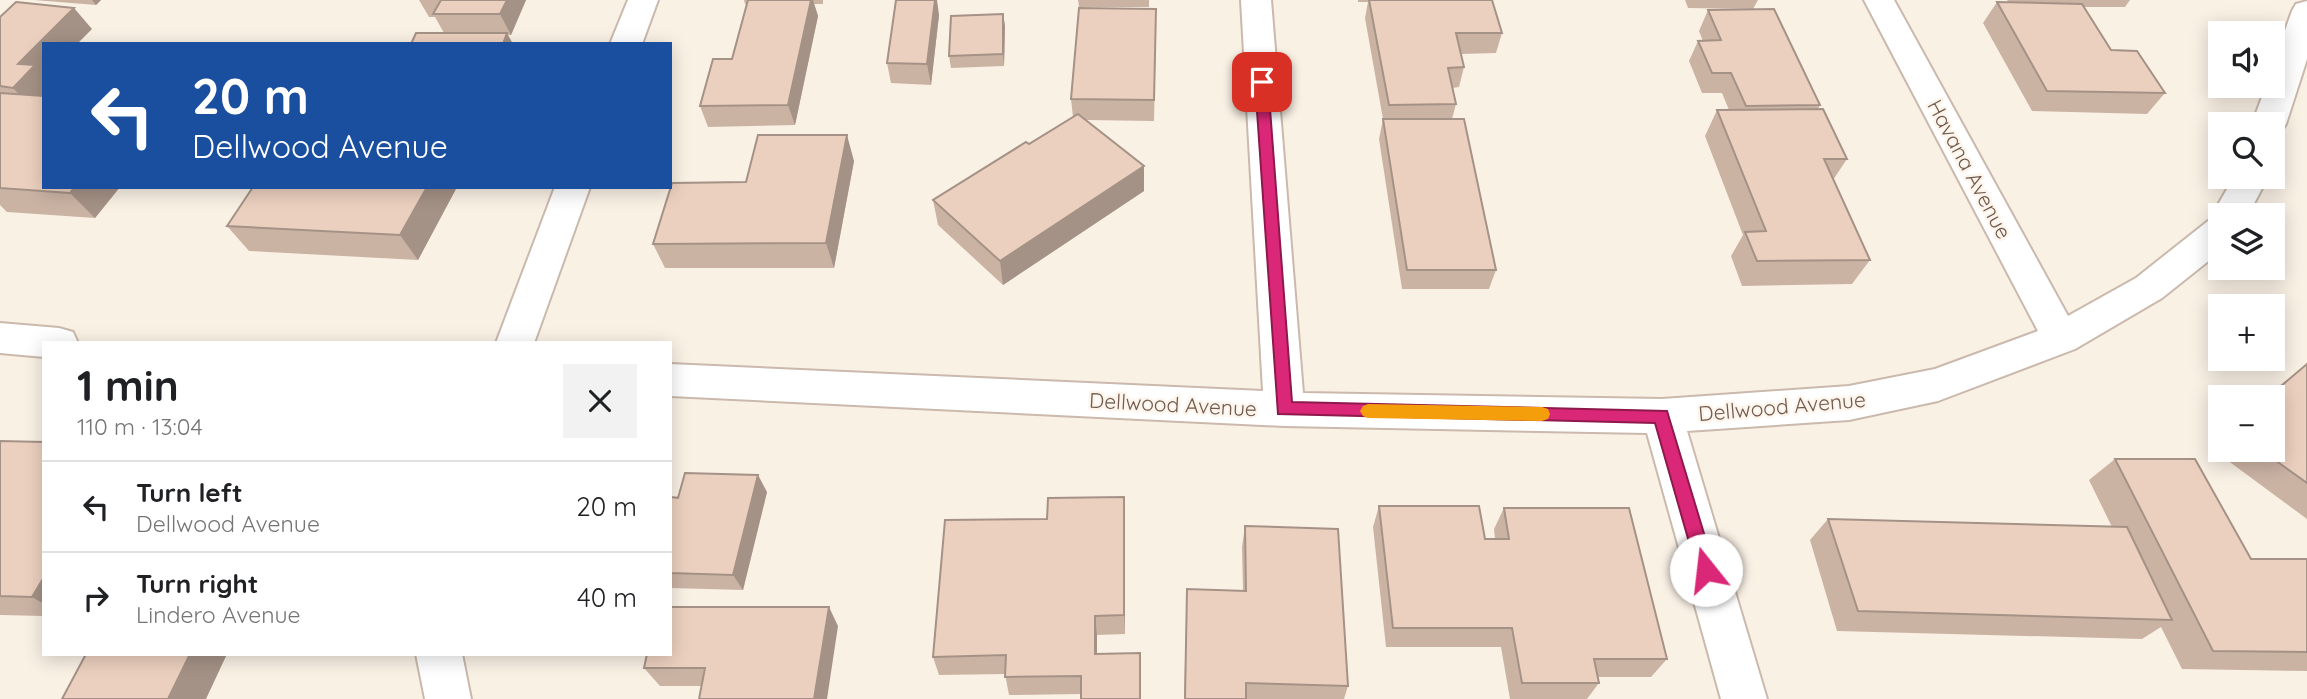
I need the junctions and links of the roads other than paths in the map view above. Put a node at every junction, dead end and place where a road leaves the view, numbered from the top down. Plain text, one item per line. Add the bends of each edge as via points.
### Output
1 (643, 0) edge
2 (1256, 0) edge
3 (1879, 0) edge
4 (2307, 11) edge
5 (627, 42) edge
6 (2273, 112) edge
7 (572, 189) edge
8 (2208, 240) edge
9 (0, 338) edge
10 (2061, 338) junction
11 (516, 341) edge
12 (42, 342) edge
13 (672, 380) edge
14 (1284, 409) junction
15 (1662, 416) junction
16 (439, 656) edge
17 (448, 699) edge
18 (1744, 699) edge

1 - 5 street
2 - 14 street
3 - 10 street, Havana Avenue
4 - 6 street
7 - 11 street
8 - 10 street, Dellwood Avenue via 2149,288
9 - 12 street
10 - 15 street, Dellwood Avenue via 1938,385 1849,402
13 - 14 street, Dellwood Avenue
14 - 15 street, Dellwood Avenue
15 - 18 street
16 - 17 street

